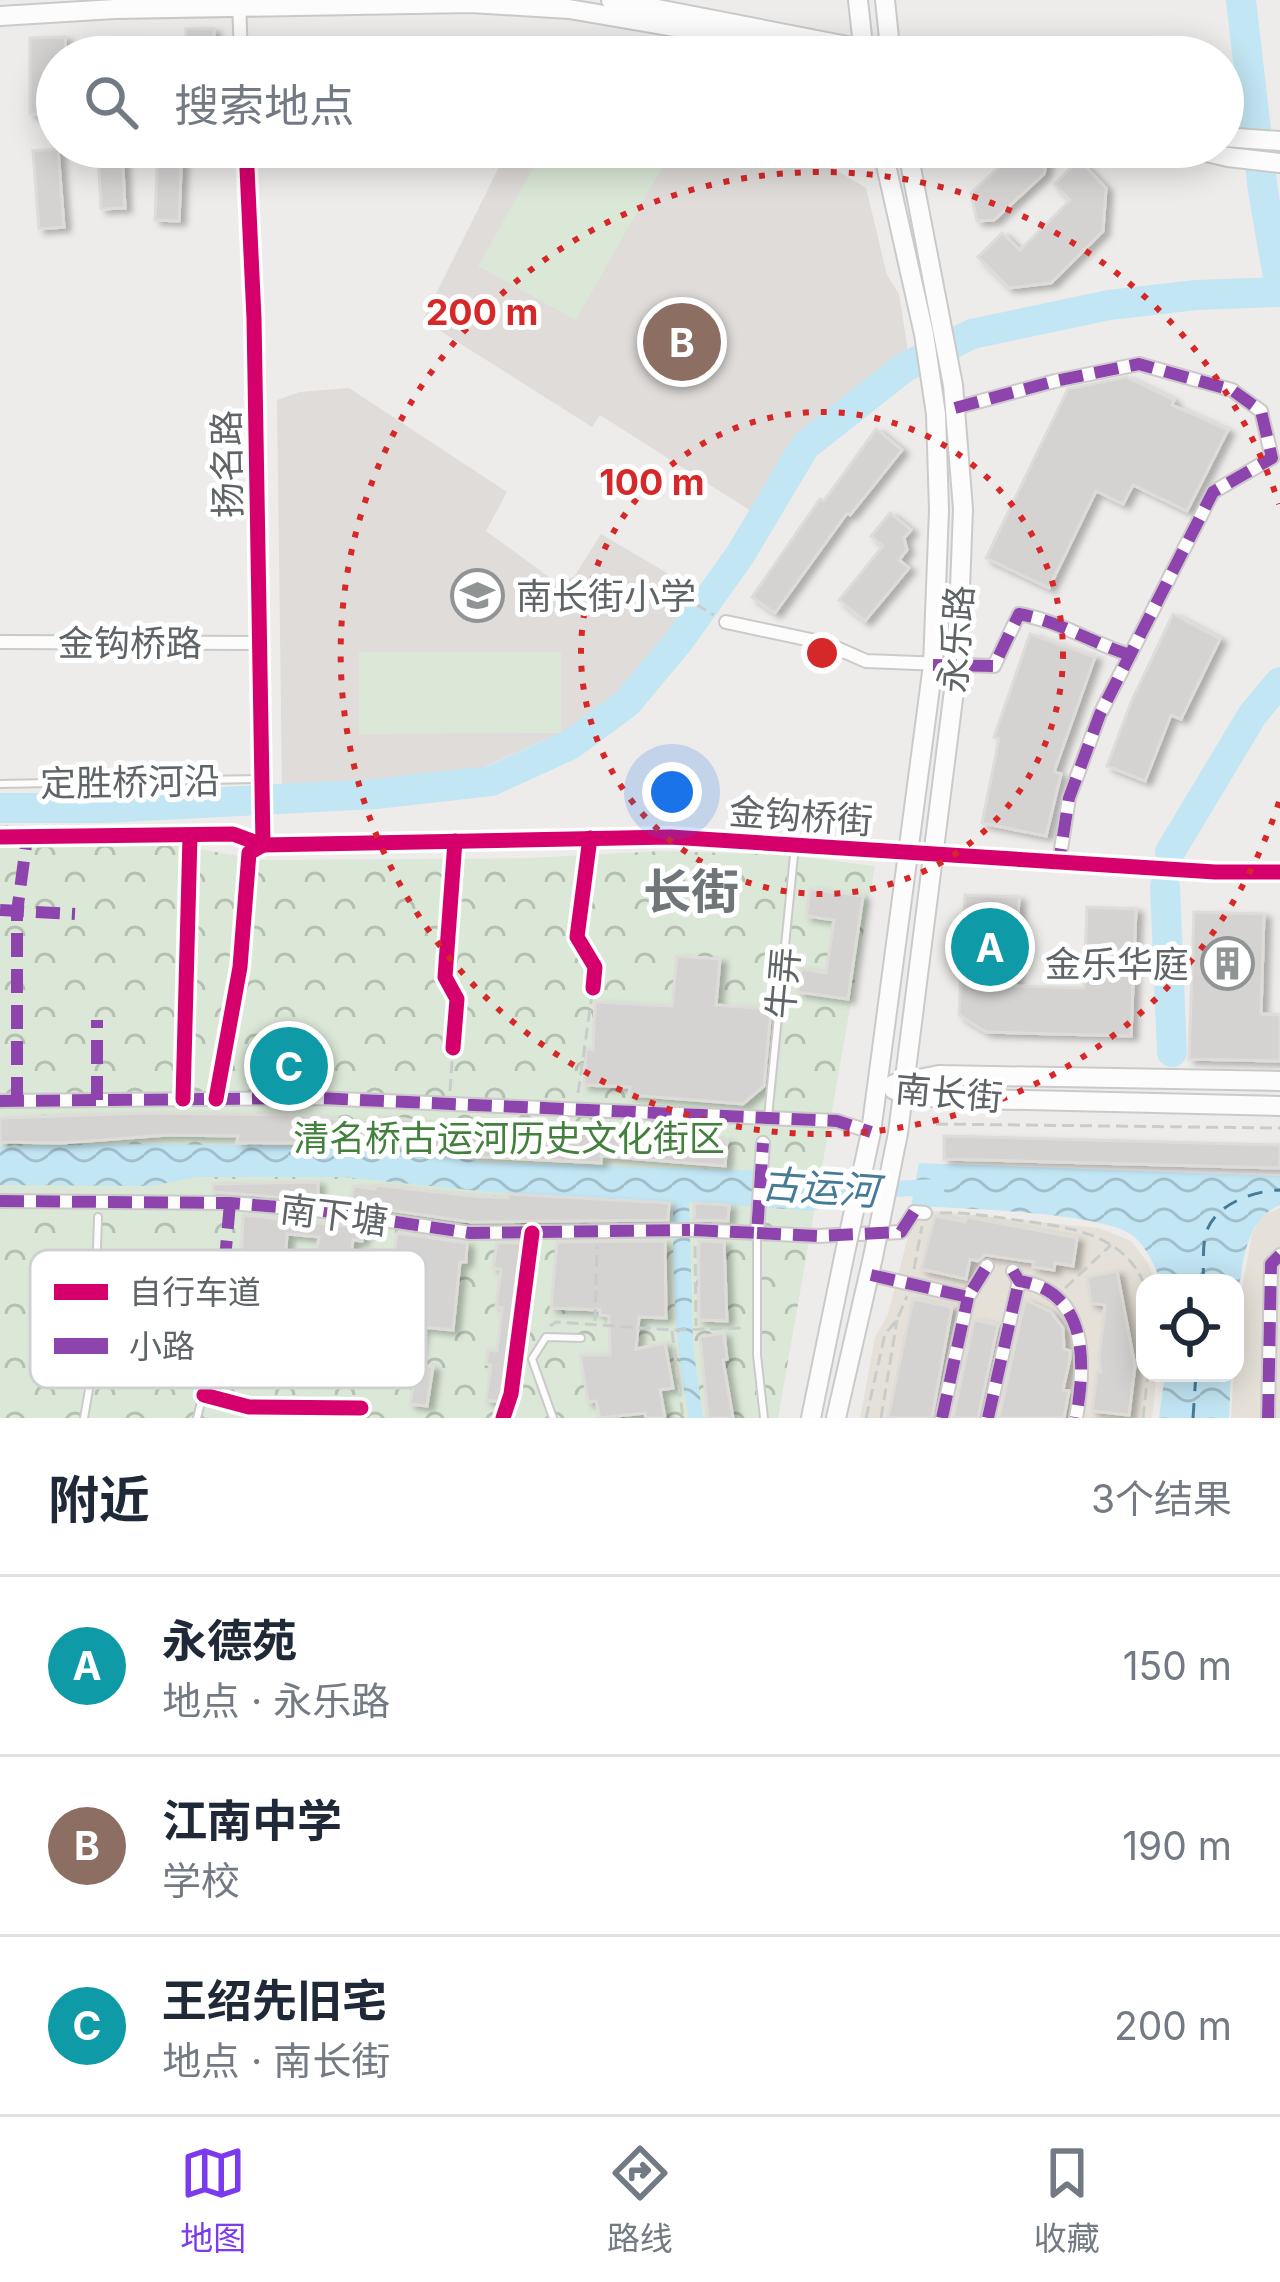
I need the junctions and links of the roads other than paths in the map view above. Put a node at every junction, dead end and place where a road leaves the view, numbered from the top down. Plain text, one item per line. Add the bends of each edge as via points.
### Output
1 (611, 0) edge
2 (858, 0) edge
3 (884, 0) edge
4 (239, 5) edge
5 (0, 16) edge
6 (241, 36) edge
7 (721, 36) edge
8 (786, 36) edge
9 (862, 36) edge
10 (891, 36) edge
11 (1280, 141) edge
12 (1244, 144) edge
13 (1244, 151) edge
14 (1280, 163) edge
15 (247, 168) edge
16 (887, 168) edge
17 (911, 168) edge
18 (955, 408) junction
19 (726, 622) road end
20 (0, 642) edge
21 (261, 643) junction
22 (1130, 655) junction
23 (933, 665) junction
24 (957, 667) junction
25 (261, 779) junction
26 (0, 784) edge
27 (262, 827) joint
28 (795, 844) junction
29 (933, 853) junction
30 (910, 854) junction
31 (1059, 862) junction
32 (1280, 872) edge
33 (1280, 1082) edge
34 (878, 1087) junction
35 (903, 1087) junction
36 (0, 1100) edge
37 (1280, 1106) edge
38 (768, 1121) junction
39 (871, 1132) junction
40 (763, 1143) dead end
41 (0, 1201) edge
42 (925, 1213) road end
43 (98, 1217) dead end
44 (757, 1233) junction
45 (97, 1250) edge
46 (1280, 1255) edge
47 (872, 1266) junction
48 (987, 1266) dead end
49 (968, 1297) junction
50 (581, 1339) dead end
51 (89, 1388) edge
52 (205, 1388) edge
53 (1274, 1395) edge
54 (84, 1418) edge
55 (197, 1418) edge
56 (553, 1418) edge
57 (764, 1418) edge
58 (811, 1418) edge
59 (836, 1418) edge
60 (942, 1418) edge
61 (988, 1418) edge
62 (1076, 1418) edge
63 (1268, 1418) edge

1 - 8 main road
2 - 9 main road
3 - 10 main road
4 - 5 main road
4 - 6 street
4 - 7 main road via 569,9
11 - 12 main road
13 - 14 main road
15 - 21 street, 扬名路
16 - 23 main road, 永乐路 via 932,393 939,510
17 - 18 main road, 永乐路
18 - 22 street via 1139,364 1232,390 1261,411 1272,458 1213,492
18 - 24 main road, 永乐路 via 963,509
19 - 23 street via 825,643 866,661
20 - 21 street, 金钩桥路
21 - 25 street, 扬名路
22 - 24 street via 1019,614 994,666
22 - 31 street via 1070,798
23 - 24 street
23 - 30 main road, 永乐路
24 - 29 main road, 永乐路
25 - 26 lane, 定胜桥河沿
25 - 27 street, 扬名路
27 - 28 street, 金钩桥街 via 263,845 670,837
28 - 30 street, 金钩桥街
28 - 38 lane, 牛弄
29 - 30 street, 金钩桥街
29 - 31 street, 金钩桥街
29 - 35 main road, 永乐路
30 - 34 main road, 永乐路
31 - 32 street, 金钩桥街
33 - 35 main road, 南长街 via 939,1075
34 - 35 main road, 南长街
34 - 39 main road, 永乐路
35 - 37 main road, 南长街 via 937,1098
35 - 47 main road, 永乐路, bridge
36 - 38 street, 南长街 via 317,1098
38 - 39 street, 南长街 via 837,1121
39 - 58 main road, 永乐路, bridge
40 - 44 street
41 - 44 street, 南下塘 via 230,1203 470,1233
42 - 44 street via 914,1212 902,1232
43 - 45 lane
44 - 57 lane
46 - 53 street via 1271,1264
47 - 49 street
47 - 59 main road, 永乐路
48 - 49 street
49 - 60 street
50 - 56 lane via 546,1337 532,1359
51 - 54 lane
52 - 55 lane
53 - 63 street
61 - 62 street via 1016,1276 1059,1294 1075,1323 1082,1356

